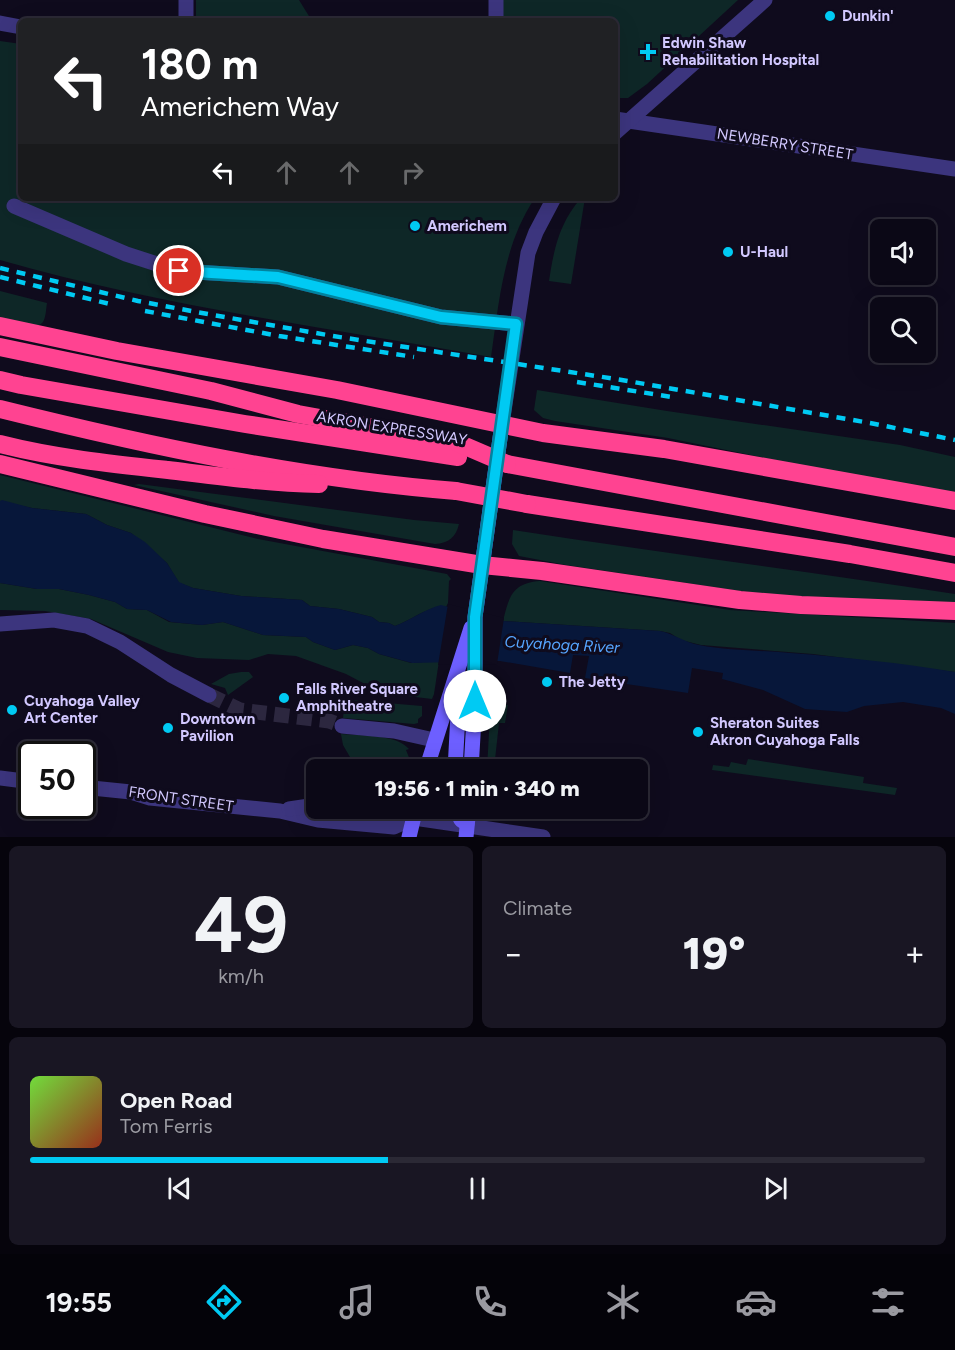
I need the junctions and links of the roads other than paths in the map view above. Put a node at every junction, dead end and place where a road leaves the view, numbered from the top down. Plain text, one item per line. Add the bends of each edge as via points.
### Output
1 (186, 0) edge
2 (496, 0) edge
3 (765, 0) edge
4 (186, 18) edge
5 (496, 18) edge
6 (0, 24) edge
7 (18, 27) edge
8 (622, 120) edge
9 (955, 170) edge
10 (552, 201) edge
11 (14, 206) dead end
12 (516, 324) junction
13 (0, 326) edge
14 (0, 347) edge
15 (0, 380) edge
16 (0, 410) edge
17 (502, 424) junction
18 (0, 444) edge
19 (458, 450) junction
20 (0, 464) edge
21 (400, 486) junction
22 (955, 501) edge
23 (955, 548) edge
24 (482, 565) junction
25 (955, 573) edge
26 (955, 611) edge
27 (475, 617) junction
28 (0, 624) edge
29 (209, 695) tunnel mouth
30 (461, 699) junction
31 (342, 726) tunnel mouth
32 (434, 740) junction
33 (429, 759) edge
34 (456, 759) edge
35 (469, 759) edge
36 (0, 778) edge
37 (18, 780) edge
38 (96, 788) edge
39 (306, 807) edge
40 (280, 811) junction
41 (306, 817) edge
42 (314, 819) edge
43 (404, 819) edge
44 (411, 819) edge
45 (432, 819) edge
46 (467, 831) edge
47 (409, 837) edge
48 (543, 837) edge

1 - 4 street
2 - 5 street
3 - 8 street
6 - 7 street
8 - 9 street, NEWBERRY STREET
10 - 12 street via 529,251
11 - 12 street via 126,254 179,271 278,277 441,317
12 - 17 street
13 - 17 highway
14 - 19 highway via 211,391
15 - 19 highway, AKRON EXPRESSWAY via 233,422
16 - 21 highway via 282,469
17 - 22 highway
17 - 24 main road
18 - 21 highway via 36,453 279,483
19 - 23 highway, AKRON EXPRESSWAY, bridge via 530,469
20 - 24 highway via 323,539
21 - 25 highway, bridge via 456,491
24 - 26 highway via 750,601
24 - 27 main road
27 - 30 main road
27 - 30 main road via 461,656
28 - 29 street via 54,620 87,626
30 - 32 main road
30 - 34 main road
30 - 35 main road
31 - 32 street
32 - 33 main road
36 - 37 street
38 - 40 street, FRONT STREET
39 - 40 street, FRONT STREET
40 - 41 street, FRONT STREET
42 - 43 street, FRONT STREET via 394,827
44 - 47 main road
45 - 46 street, FRONT STREET
46 - 48 street, FRONT STREET

